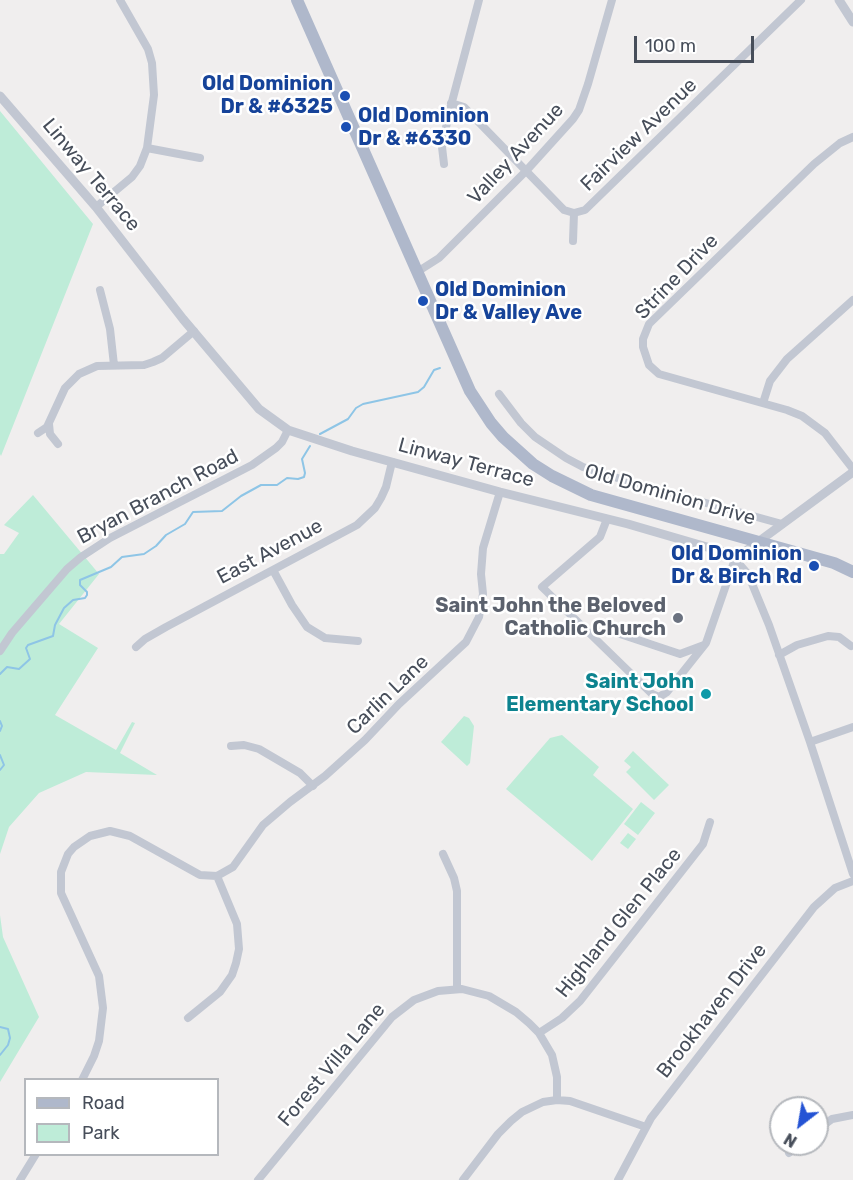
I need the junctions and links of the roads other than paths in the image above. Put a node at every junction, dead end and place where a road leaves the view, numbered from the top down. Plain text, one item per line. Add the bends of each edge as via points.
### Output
1 (120, 0) edge
2 (297, 0) edge
3 (479, 0) edge
4 (612, 0) edge
5 (801, 0) edge
6 (839, 0) edge
7 (853, 22) edge
8 (0, 96) edge
9 (451, 103) junction
10 (853, 137) edge
11 (147, 148) junction
12 (200, 158) dead end
13 (444, 164) dead end
14 (526, 171) junction
15 (96, 207) junction
16 (574, 213) junction
17 (573, 241) dead end
18 (417, 272) junction
19 (100, 290) dead end
20 (853, 300) edge
21 (194, 331) junction
22 (114, 365) junction
23 (499, 394) dead end
24 (763, 403) junction
25 (50, 423) junction
26 (288, 430) junction
27 (38, 433) dead end
28 (58, 444) dead end
29 (392, 462) junction
30 (853, 471) edge
31 (500, 492) junction
32 (607, 519) junction
33 (782, 524) junction
34 (759, 541) junction
35 (735, 559) junction
36 (273, 570) junction
37 (853, 572) edge
38 (592, 635) junction
39 (358, 641) dead end
40 (706, 643) junction
41 (850, 646) dead end
42 (136, 647) dead end
43 (0, 651) edge
44 (779, 655) junction
45 (853, 727) edge
46 (810, 742) junction
47 (231, 746) dead end
48 (313, 786) junction
49 (711, 822) dead end
50 (443, 854) dead end
51 (853, 874) edge
52 (217, 876) junction
53 (853, 881) edge
54 (457, 989) junction
55 (188, 1018) dead end
56 (539, 1034) junction
57 (83, 1078) edge
58 (557, 1100) junction
59 (853, 1115) edge
60 (829, 1121) edge
61 (646, 1127) junction
62 (35, 1156) edge
63 (20, 1180) edge
64 (258, 1180) edge
65 (463, 1180) edge
66 (618, 1180) edge

1 - 11 street via 152,63 154,96
2 - 18 main road, Old Dominion Drive
3 - 9 street
4 - 14 street, Valley Avenue via 579,110
5 - 16 street, Fairview Avenue via 585,210
6 - 7 street
8 - 15 street, Linway Terrace
9 - 13 street via 442,147
9 - 14 street via 464,107
10 - 24 street, Strine Drive via 814,164 645,331 645,356 659,374
11 - 12 street
11 - 15 street via 135,174
14 - 16 street via 564,210
14 - 18 street, Valley Avenue via 439,258
15 - 21 street, Linway Terrace
16 - 17 street
18 - 34 main road, Old Dominion Drive via 470,391 503,437 533,464 591,495
19 - 22 street
20 - 24 street via 787,359 771,381
21 - 22 street via 153,362
21 - 26 street, Linway Terrace via 259,409
22 - 25 street via 87,369 71,380
23 - 33 street via 536,437 583,467
24 - 30 street, Strine Drive via 815,424
25 - 27 street
25 - 28 street via 50,434
26 - 29 street, Linway Terrace
26 - 43 street, Bryan Branch Road via 276,448 252,465 81,556
29 - 31 street, Linway Terrace
29 - 36 street, East Avenue via 381,498 366,517
30 - 33 street
31 - 32 street, Linway Terrace
31 - 48 street, Carlin Lane via 483,548 482,603 472,634
32 - 35 street, Linway Terrace via 724,552
32 - 38 street via 600,537 542,587
33 - 34 street
34 - 35 street
34 - 37 main road, Old Dominion Drive
35 - 40 street
35 - 44 street via 748,574
36 - 39 street via 307,627 325,638
36 - 42 street, East Avenue
38 - 40 street via 608,630 680,654
38 - 40 street via 659,697
41 - 44 street via 840,637 828,636
44 - 46 street
45 - 46 street
46 - 51 street
47 - 48 street via 259,749 300,773
48 - 52 street, Carlin Lane via 263,825 240,861
49 - 56 street, Highland Glen Place via 703,844 580,1001
50 - 54 street via 457,891
52 - 55 street via 237,924 239,949 232,975 220,992
52 - 57 street via 192,872 120,832 90,836 68,854 61,872 61,893 99,976 103,1008 99,1041
53 - 61 street, Brookhaven Drive via 831,891 814,907
54 - 56 street, Forest Villa Lane via 476,991 502,1002
54 - 64 street, Forest Villa Lane via 426,994 392,1017
56 - 58 street, Forest Villa Lane via 552,1055
58 - 61 street
58 - 65 street via 534,1105 511,1121
59 - 60 street
61 - 66 street, Brookhaven Drive
62 - 63 street

